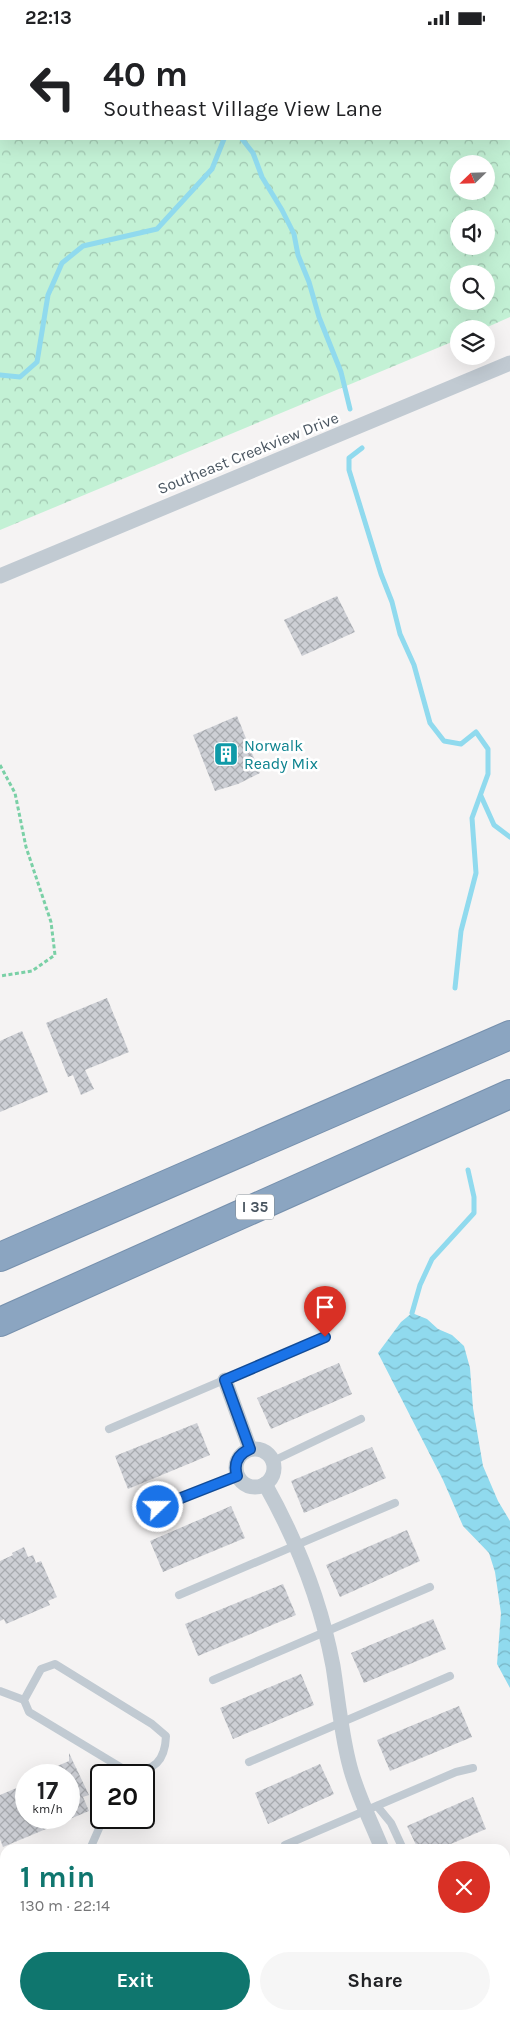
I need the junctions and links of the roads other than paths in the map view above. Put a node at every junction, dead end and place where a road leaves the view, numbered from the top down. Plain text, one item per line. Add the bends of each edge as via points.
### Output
1 (510, 363) edge
2 (0, 576) edge
3 (510, 1035) edge
4 (510, 1094) edge
5 (0, 1257) edge
6 (0, 1322) edge
7 (325, 1337) dead end
8 (225, 1380) junction
9 (361, 1419) dead end
10 (109, 1429) dead end
11 (250, 1449) junction
12 (273, 1461) junction
13 (237, 1476) junction
14 (265, 1484) junction
15 (395, 1503) dead end
16 (142, 1513) dead end
17 (296, 1545) junction
18 (430, 1587) dead end
19 (179, 1595) dead end
20 (325, 1631) junction
21 (450, 1676) dead end
22 (213, 1680) dead end
23 (0, 1691) edge
24 (24, 1700) junction
25 (340, 1723) junction
26 (249, 1762) dead end
27 (108, 1764) edge
28 (155, 1764) edge
29 (473, 1768) dead end
30 (372, 1808) junction
31 (99, 1829) edge
32 (92, 1844) edge
33 (287, 1844) edge
34 (381, 1844) edge
35 (400, 1844) edge

1 - 2 street, Southeast Creekview Drive
3 - 5 highway
4 - 6 highway, I 35
7 - 8 lane
8 - 10 lane
8 - 11 street
9 - 12 lane
11 - 12 street via 265,1451
11 - 13 street via 237,1459
12 - 14 street via 274,1473
13 - 14 street via 249,1487
13 - 16 lane
14 - 17 street
15 - 17 lane
17 - 19 lane
17 - 20 street
18 - 20 lane
20 - 22 lane
20 - 25 street
21 - 25 lane
23 - 24 lane
24 - 27 lane via 30,1712
24 - 28 lane via 41,1669 55,1664 166,1736 166,1745
25 - 26 lane
25 - 30 street via 349,1765
29 - 30 lane via 456,1772
30 - 33 lane
30 - 34 street
30 - 35 lane via 391,1823
31 - 32 lane

